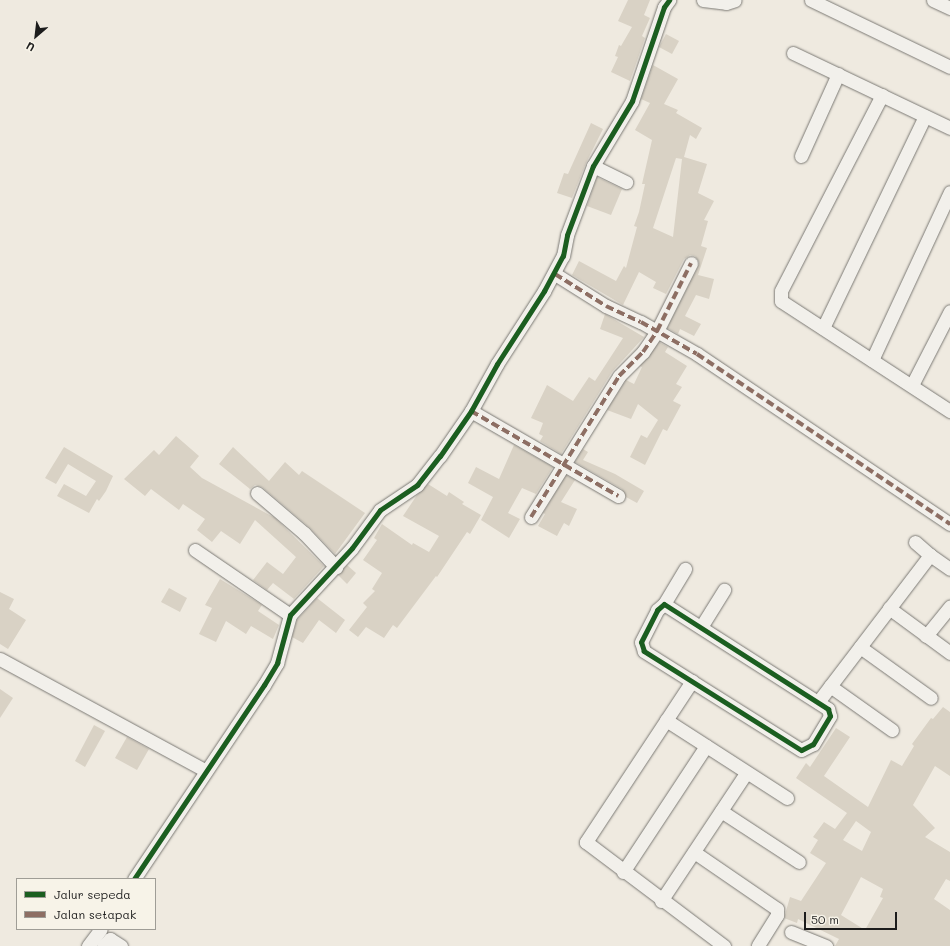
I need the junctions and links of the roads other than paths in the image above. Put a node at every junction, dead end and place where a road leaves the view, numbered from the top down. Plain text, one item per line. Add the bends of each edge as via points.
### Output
1 (669, 0) edge
2 (703, 0) edge
3 (735, 0) edge
4 (811, 0) edge
5 (933, 0) edge
6 (950, 8) edge
7 (793, 53) dead end
8 (950, 67) edge
9 (838, 74) junction
10 (882, 96) junction
11 (925, 116) junction
12 (950, 128) edge
13 (801, 156) dead end
14 (593, 166) junction
15 (626, 182) dead end
16 (950, 192) edge
17 (691, 263) dead end
18 (555, 274) junction
19 (950, 311) edge
20 (823, 328) junction
21 (657, 331) junction
22 (872, 360) junction
23 (912, 385) junction
24 (950, 411) edge
25 (471, 412) junction
26 (563, 466) junction
27 (257, 493) dead end
28 (618, 496) dead end
29 (531, 517) dead end
30 (950, 524) edge
31 (914, 542) dead end
32 (195, 550) dead end
33 (930, 555) junction
34 (336, 567) junction
35 (685, 569) dead end
36 (950, 569) edge
37 (724, 590) dead end
38 (664, 604) junction
39 (950, 606) edge
40 (889, 608) junction
41 (290, 615) junction
42 (701, 627) junction
43 (926, 636) junction
44 (860, 647) junction
45 (950, 653) edge
46 (0, 659) edge
47 (692, 681) junction
48 (830, 686) junction
49 (931, 698) dead end
50 (818, 702) junction
51 (666, 720) junction
52 (892, 730) dead end
53 (706, 746) junction
54 (206, 771) junction
55 (746, 773) junction
56 (787, 798) dead end
57 (721, 811) junction
58 (694, 852) junction
59 (799, 862) dead end
60 (623, 872) junction
61 (135, 878) edge
62 (661, 901) junction
63 (100, 930) edge
64 (791, 932) dead end
65 (88, 946) edge
66 (103, 946) edge
67 (122, 946) edge
68 (724, 946) edge
69 (758, 946) edge
70 (826, 946) edge

1 - 14 street via 632,101
2 - 3 street via 726,3
4 - 8 street
5 - 6 street
7 - 9 street
9 - 10 street
9 - 13 street
10 - 11 street
10 - 20 street via 782,291 781,301 786,306
11 - 12 street
11 - 20 street
14 - 15 street
14 - 18 street
16 - 22 street
17 - 21 street
18 - 21 street via 606,306
18 - 25 street via 496,364
19 - 23 street
20 - 22 street
21 - 26 street via 643,352 619,376
21 - 30 street via 697,354
22 - 23 street
23 - 24 street
25 - 26 street
25 - 34 street via 417,485 380,510
26 - 28 street
26 - 29 street
27 - 34 street via 304,533
31 - 33 street
32 - 41 street
33 - 36 street
33 - 40 street
34 - 41 street
35 - 38 street
37 - 42 street
38 - 42 street
38 - 47 street via 657,610 640,642 644,651
39 - 43 street
40 - 43 street
40 - 44 street
41 - 54 street via 275,666
42 - 50 street
43 - 45 street
44 - 48 street
44 - 49 street
46 - 54 street
47 - 50 street via 801,750 813,744 830,716 828,709
47 - 51 street
48 - 50 street
48 - 52 street
51 - 53 street
51 - 60 street via 586,838 587,845
53 - 55 street
53 - 60 street
54 - 61 street
55 - 56 street
55 - 57 street
57 - 58 street
57 - 59 street
58 - 62 street
58 - 69 street via 777,909 777,915
60 - 62 street
62 - 68 street
63 - 65 street
64 - 70 street
66 - 67 street via 110,939

